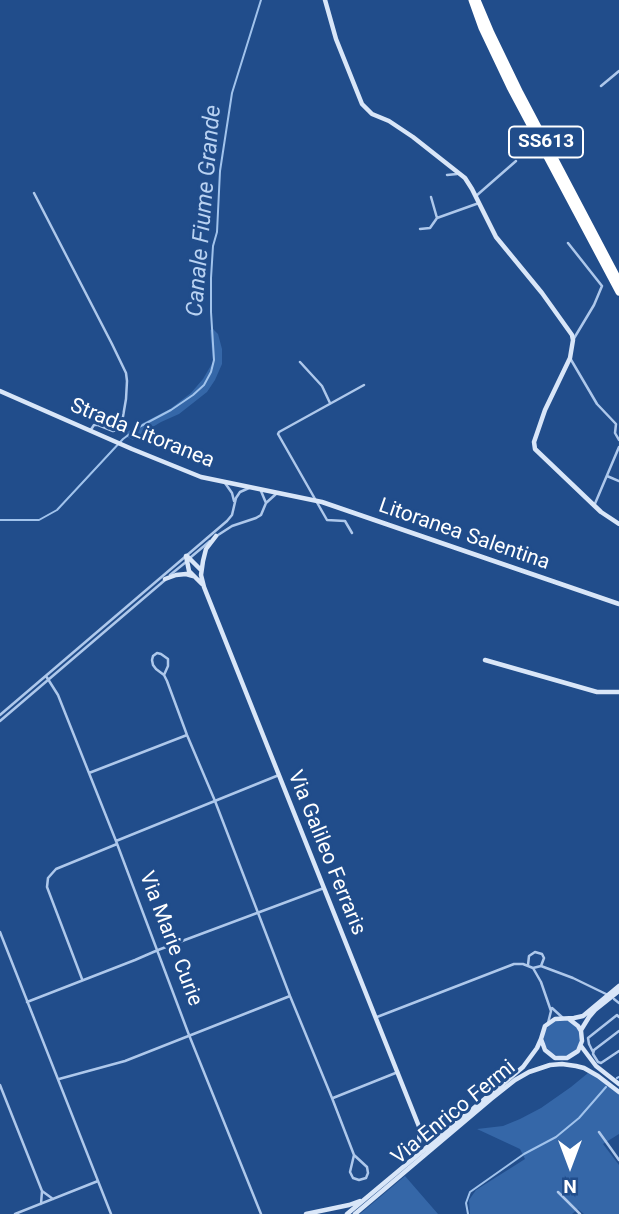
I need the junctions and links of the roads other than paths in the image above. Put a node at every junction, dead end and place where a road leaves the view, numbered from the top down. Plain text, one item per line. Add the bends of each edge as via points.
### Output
1 (326, 0) edge
2 (472, 0) edge
3 (477, 0) edge
4 (619, 71) edge
5 (601, 86) dead end
6 (516, 161) dead end
7 (460, 174) junction
8 (447, 175) dead end
9 (34, 193) dead end
10 (476, 196) junction
11 (431, 197) dead end
12 (479, 203) junction
13 (437, 218) junction
14 (419, 229) dead end
15 (568, 243) dead end
16 (619, 281) edge
17 (619, 292) edge
18 (573, 340) junction
19 (570, 358) junction
20 (300, 362) dead end
21 (364, 385) dead end
22 (0, 391) edge
23 (330, 403) junction
24 (90, 431) junction
25 (619, 440) edge
26 (619, 447) edge
27 (607, 477) junction
28 (619, 481) edge
29 (225, 483) junction
30 (249, 488) junction
31 (260, 490) junction
32 (277, 493) junction
33 (234, 501) junction
34 (316, 501) junction
35 (266, 503) junction
36 (594, 506) junction
37 (619, 524) edge
38 (352, 533) dead end
39 (216, 536) junction
40 (187, 558) junction
41 (201, 570) junction
42 (194, 576) junction
43 (165, 579) junction
44 (204, 587) junction
45 (619, 604) edge
46 (485, 660) dead end
47 (164, 675) junction
48 (47, 678) junction
49 (619, 692) edge
50 (0, 715) edge
51 (0, 721) edge
52 (187, 736) junction
53 (89, 773) junction
54 (279, 775) junction
55 (215, 801) junction
56 (117, 843) junction
57 (324, 888) junction
58 (257, 913) junction
59 (0, 932) edge
60 (158, 950) junction
61 (528, 965) junction
62 (541, 966) junction
63 (533, 968) junction
64 (82, 980) junction
65 (619, 988) edge
66 (606, 994) dead end
67 (290, 996) junction
68 (614, 999) dead end
69 (27, 1002) junction
70 (619, 1003) edge
71 (550, 1006) junction
72 (618, 1016) edge
73 (377, 1017) junction
74 (566, 1018) junction
75 (548, 1023) junction
76 (581, 1031) junction
77 (619, 1031) edge
78 (189, 1035) junction
79 (541, 1039) junction
80 (581, 1045) junction
81 (619, 1051) edge
82 (593, 1052) junction
83 (555, 1058) junction
84 (568, 1058) junction
85 (562, 1064) junction
86 (398, 1072) junction
87 (58, 1079) junction
88 (619, 1084) edge
89 (0, 1085) edge
90 (619, 1092) edge
91 (332, 1098) junction
92 (421, 1129) junction
93 (599, 1132) dead end
94 (442, 1133) junction
95 (418, 1153) junction
96 (354, 1155) junction
97 (619, 1160) edge
98 (98, 1181) junction
99 (42, 1191) junction
100 (558, 1192) dead end
101 (53, 1199) junction
102 (364, 1199) junction
103 (41, 1204) junction
104 (15, 1214) edge
105 (111, 1214) edge
106 (261, 1214) edge
107 (306, 1214) edge
108 (347, 1214) edge
109 (355, 1214) edge
110 (580, 1214) edge

1 - 7 street via 362,104
2 - 17 highway, SS613 via 495,58
3 - 16 highway, SS613 via 520,93
4 - 5 street
6 - 10 street
7 - 8 street
7 - 10 street
9 - 24 street via 126,373 121,428 113,431 94,425
10 - 12 street
11 - 13 street
12 - 13 street
12 - 18 street via 496,237 552,306
13 - 14 street via 430,228
15 - 18 street via 602,286
18 - 19 street
19 - 25 street via 615,425
19 - 36 street via 534,446
20 - 23 street
21 - 23 street
22 - 24 street, Strada Litoranea
23 - 34 street via 278,434
24 - 29 street, Strada Litoranea
26 - 27 street
27 - 28 street
27 - 36 street
29 - 30 street, Strada Litoranea
29 - 33 street
30 - 31 street, Strada Litoranea
30 - 33 street
31 - 32 street, Strada Litoranea
31 - 35 street
32 - 34 street, Strada Litoranea
32 - 35 street
33 - 40 street via 232,515
34 - 38 street via 327,520 345,521
34 - 45 street, Litoranea Salentina
35 - 39 street via 256,518
36 - 37 street
39 - 40 street
39 - 41 street via 206,549
40 - 41 street
40 - 42 street, Via Galileo Ferraris
40 - 43 street
40 - 48 street
41 - 44 street, Via Galileo Ferraris
42 - 43 street
42 - 44 street, Via Galileo Ferraris
43 - 48 street
44 - 54 street, Via Galileo Ferraris
46 - 49 street via 597,692
47 - 47 street via 153,665 157,653 168,659
47 - 52 street
48 - 50 street
48 - 51 street
48 - 53 street, Via Marie Curie
52 - 53 street
52 - 55 street
53 - 56 street, Via Marie Curie
54 - 55 street
54 - 57 street, Via Galileo Ferraris
55 - 56 street
55 - 58 street
56 - 60 street, Via Marie Curie
56 - 64 street via 56,869 48,878 47,887
57 - 58 street
57 - 73 street, Via Galileo Ferraris
58 - 60 street
58 - 67 street
59 - 69 street
60 - 64 street
60 - 78 street, Via Marie Curie
61 - 62 street via 535,952 544,958
61 - 63 street
61 - 73 street via 514,964
62 - 63 street
62 - 66 street
63 - 71 street
64 - 69 street
65 - 74 street via 583,1016
65 - 76 street
67 - 78 street
67 - 91 street
68 - 70 street
69 - 87 street
71 - 74 street
71 - 75 street
72 - 82 street via 588,1038
73 - 86 street, Via Galileo Ferraris
74 - 75 street
74 - 76 street
75 - 79 street
76 - 80 street
77 - 82 street
78 - 87 street via 125,1061
78 - 106 street, Via Marie Curie
79 - 83 street
79 - 94 street, Via Enrico Fermi via 523,1067
80 - 84 street
80 - 88 street via 596,1066
81 - 82 street via 601,1063
83 - 84 street
83 - 85 street
84 - 85 street
85 - 90 street via 591,1072
85 - 109 street, Via Enrico Fermi via 538,1068 515,1080
86 - 91 street
86 - 92 street, Via Galileo Ferraris
87 - 98 street
89 - 99 street
91 - 96 street
92 - 94 street
92 - 95 street
93 - 97 street
94 - 95 street, Via Enrico Fermi
95 - 102 street, Via Enrico Fermi
96 - 96 street via 353,1178 366,1178 367,1167
98 - 101 street
98 - 105 street
99 - 101 street
99 - 103 street
100 - 110 street
101 - 103 street
102 - 107 street
102 - 108 street, Via Enrico Fermi
103 - 104 street

